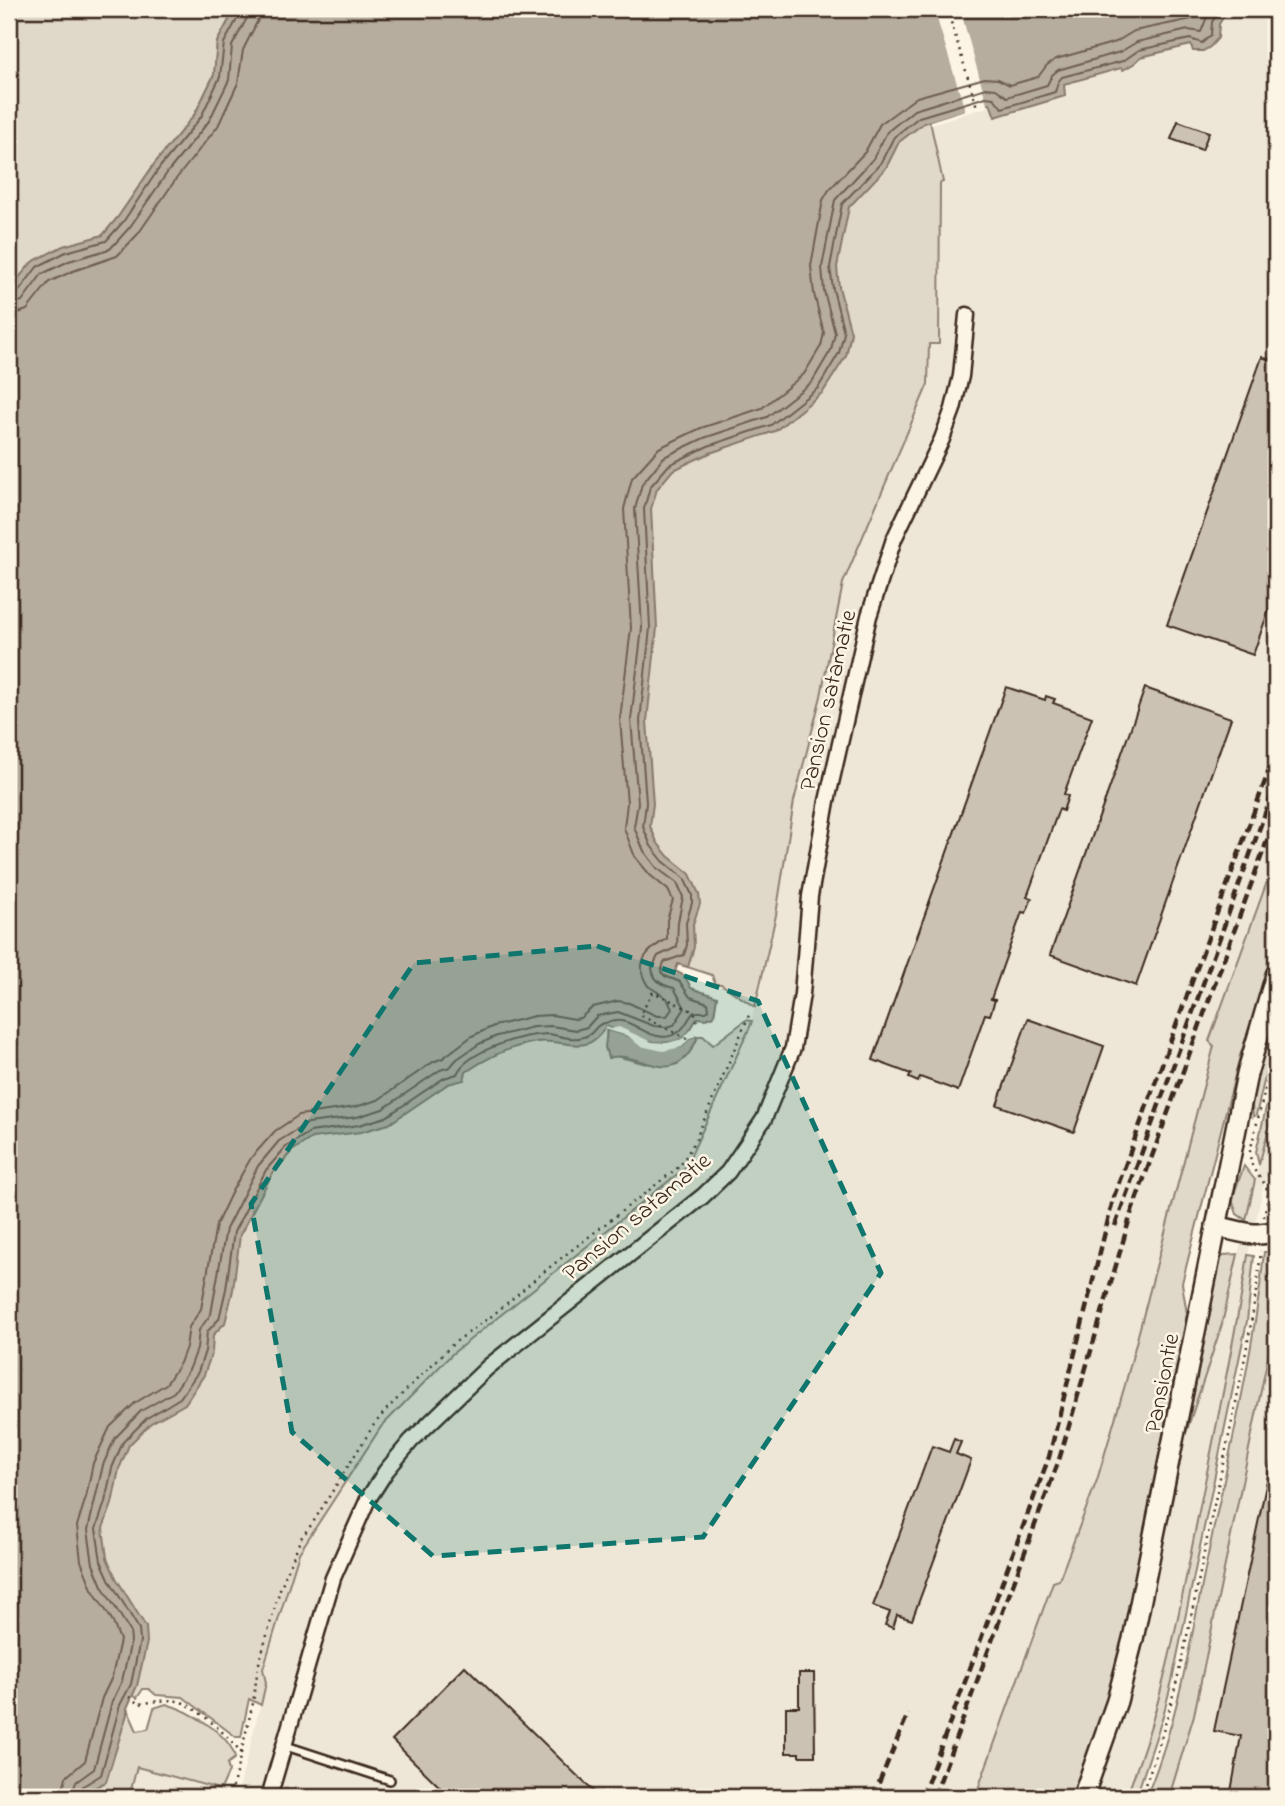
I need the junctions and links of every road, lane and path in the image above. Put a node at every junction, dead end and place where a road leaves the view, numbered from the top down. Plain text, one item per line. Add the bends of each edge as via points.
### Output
1 (947, 9) edge
2 (977, 107) dead end
3 (967, 315) dead end
4 (1276, 975) edge
5 (750, 1013) dead end
6 (697, 1021) dead end
7 (687, 1039) dead end
8 (1276, 1044) edge
9 (1216, 1226) junction
10 (1269, 1233) edge
11 (129, 1697) dead end
12 (283, 1745) junction
13 (241, 1754) junction
14 (390, 1780) dead end
15 (230, 1797) edge
16 (269, 1797) edge
17 (1083, 1797) edge
18 (1140, 1797) edge

1 - 2 path
3 - 12 street, Pansion satamatie via 953,409 894,540 869,616 810,896 793,1048 764,1119 728,1172 703,1196 488,1367 386,1471 368,1499 333,1578
4 - 9 street, Pansiontie via 1247,1074
5 - 13 path via 680,1166 454,1343 373,1426 301,1538 279,1589
6 - 7 path via 694,1012 653,992 640,1015
8 - 10 path via 1250,1153 1250,1164 1268,1194
9 - 10 street via 1248,1234
9 - 17 street, Pansiontie via 1133,1639 1107,1735
10 - 18 path via 1176,1683
11 - 13 path via 139,1704 181,1702 234,1741
12 - 14 lane
12 - 16 street, Pansion satamatie
13 - 15 path

